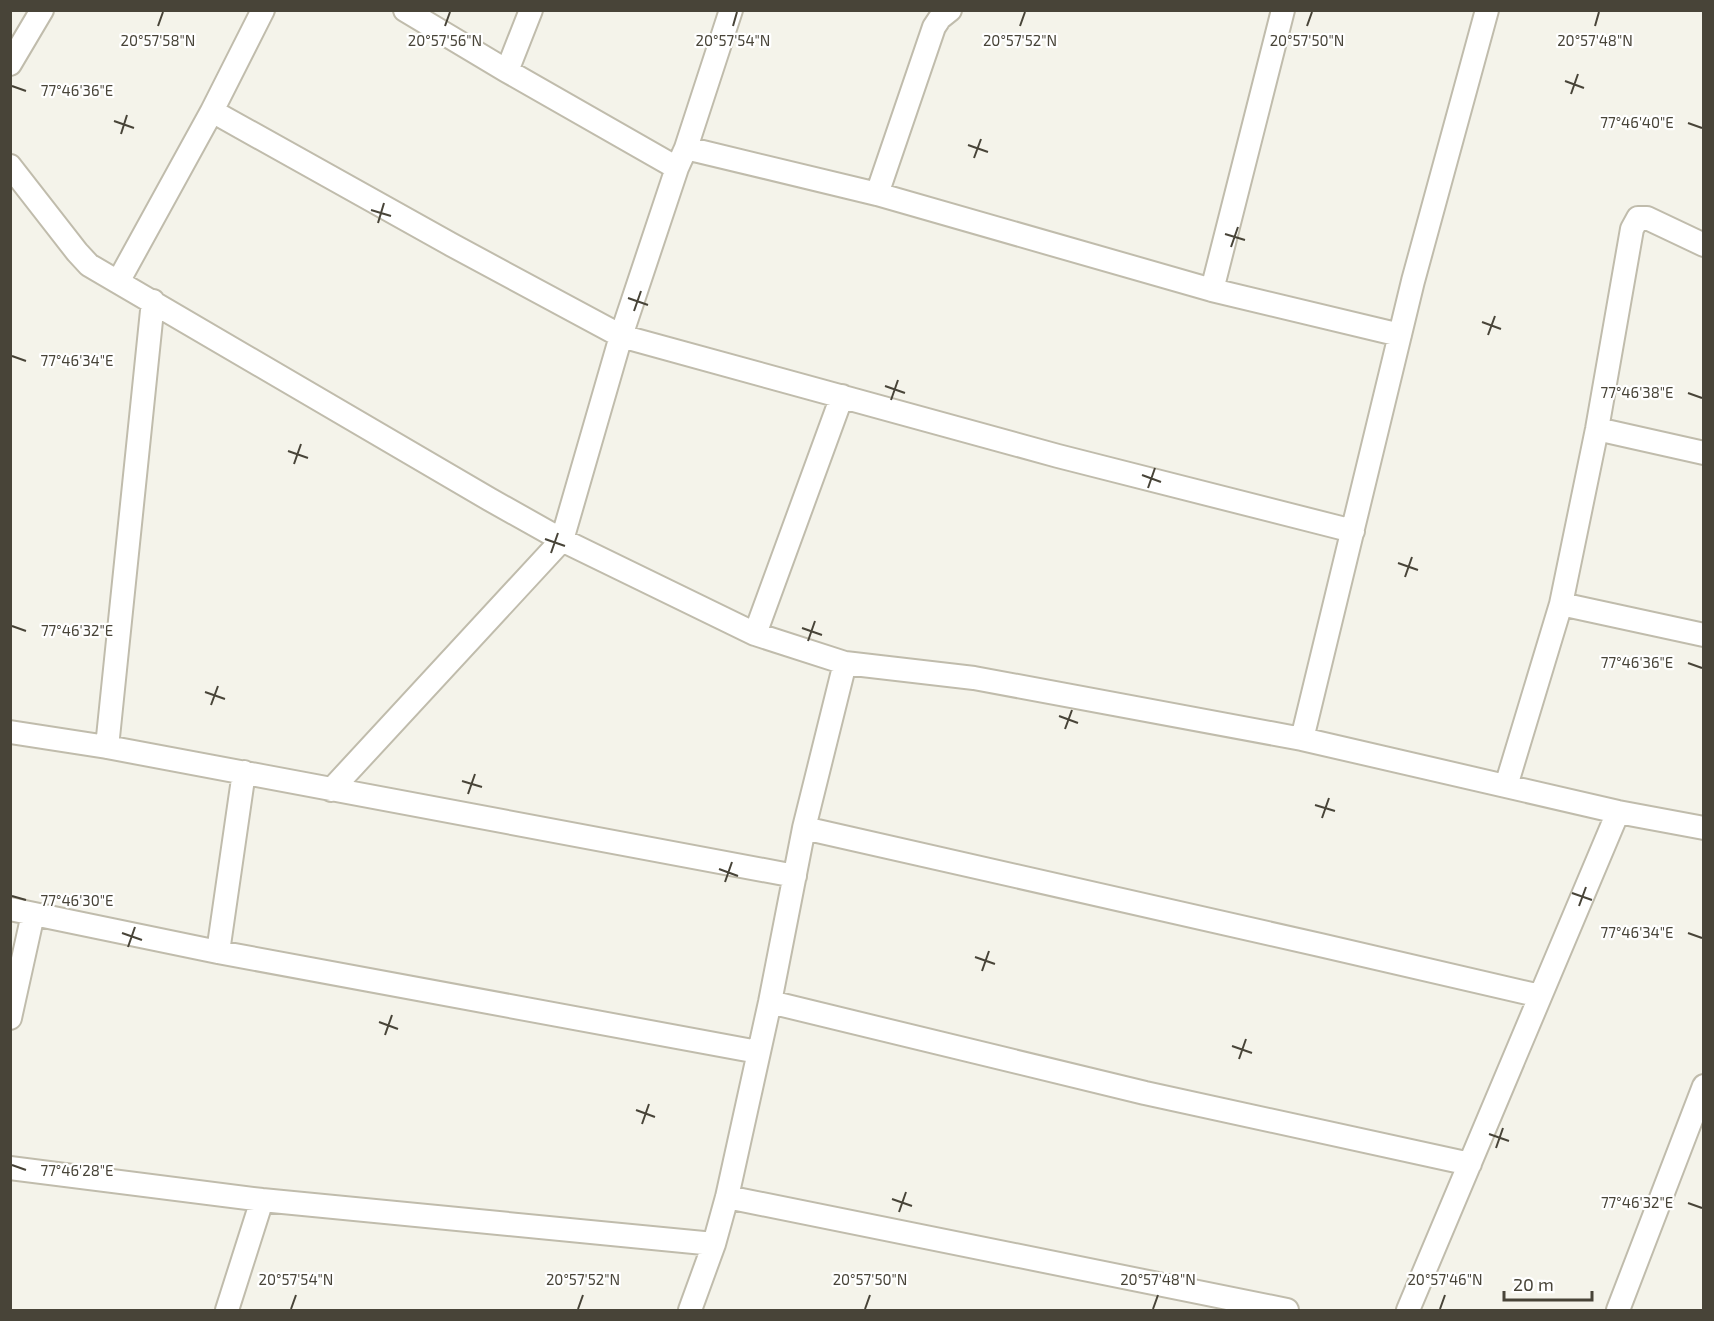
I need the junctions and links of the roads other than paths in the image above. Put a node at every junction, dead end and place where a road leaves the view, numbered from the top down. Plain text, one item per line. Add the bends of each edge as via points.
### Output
1 (42, 10) edge
2 (263, 10) edge
3 (405, 10) edge
4 (531, 10) edge
5 (731, 10) edge
6 (950, 10) edge
7 (1283, 10) edge
8 (1487, 10) edge
9 (10, 64) edge
10 (507, 71) junction
11 (212, 111) junction
12 (682, 158) junction
13 (10, 166) edge
14 (877, 194) junction
15 (1704, 245) edge
16 (118, 282) junction
17 (1212, 290) junction
18 (153, 301) junction
19 (1400, 335) junction
20 (621, 336) junction
21 (842, 396) junction
22 (1597, 429) junction
23 (1704, 453) edge
24 (1353, 531) junction
25 (562, 540) junction
26 (1561, 603) junction
27 (755, 634) junction
28 (1704, 635) edge
29 (845, 663) junction
30 (10, 732) edge
31 (1302, 739) junction
32 (107, 747) junction
33 (244, 772) junction
34 (1506, 786) junction
35 (332, 790) junction
36 (1618, 812) junction
37 (804, 828) junction
38 (1704, 828) edge
39 (795, 876) junction
40 (10, 909) edge
41 (33, 914) junction
42 (218, 952) junction
43 (1540, 996) junction
44 (770, 1002) junction
45 (10, 1018) edge
46 (758, 1052) junction
47 (1704, 1086) edge
48 (1470, 1164) junction
49 (10, 1168) edge
50 (727, 1197) junction
51 (262, 1200) junction
52 (714, 1244) junction
53 (227, 1311) edge
54 (690, 1311) edge
55 (1287, 1311) edge
56 (1408, 1311) edge
57 (1618, 1311) edge

1 - 9 street
2 - 11 street
3 - 10 street
4 - 10 street
5 - 12 street
6 - 14 street via 934,27
7 - 17 street
8 - 19 street
10 - 12 street
11 - 16 street
11 - 20 street
12 - 14 street
12 - 20 street
13 - 16 street via 89,265
14 - 17 street
15 - 22 street via 1647,218 1638,218 1632,229
16 - 18 street
17 - 19 street
18 - 25 street
18 - 32 street
19 - 24 street
20 - 21 street
20 - 25 street
21 - 24 street
21 - 27 street
22 - 23 street
22 - 26 street
24 - 31 street
25 - 27 street
25 - 35 street
26 - 28 street
26 - 34 street
27 - 29 street
29 - 31 street via 974,678
29 - 37 street
30 - 32 street
31 - 34 street
32 - 33 street
33 - 35 street
33 - 42 street
34 - 36 street
35 - 39 street
36 - 38 street
36 - 43 street
37 - 39 street
37 - 43 street
39 - 44 street
40 - 41 street
41 - 42 street
41 - 45 street
42 - 46 street
43 - 48 street
44 - 46 street
44 - 48 street via 1145,1093
46 - 50 street
47 - 57 street
48 - 56 street
49 - 51 street
50 - 52 street
50 - 55 street
51 - 52 street
51 - 53 street
52 - 54 street

